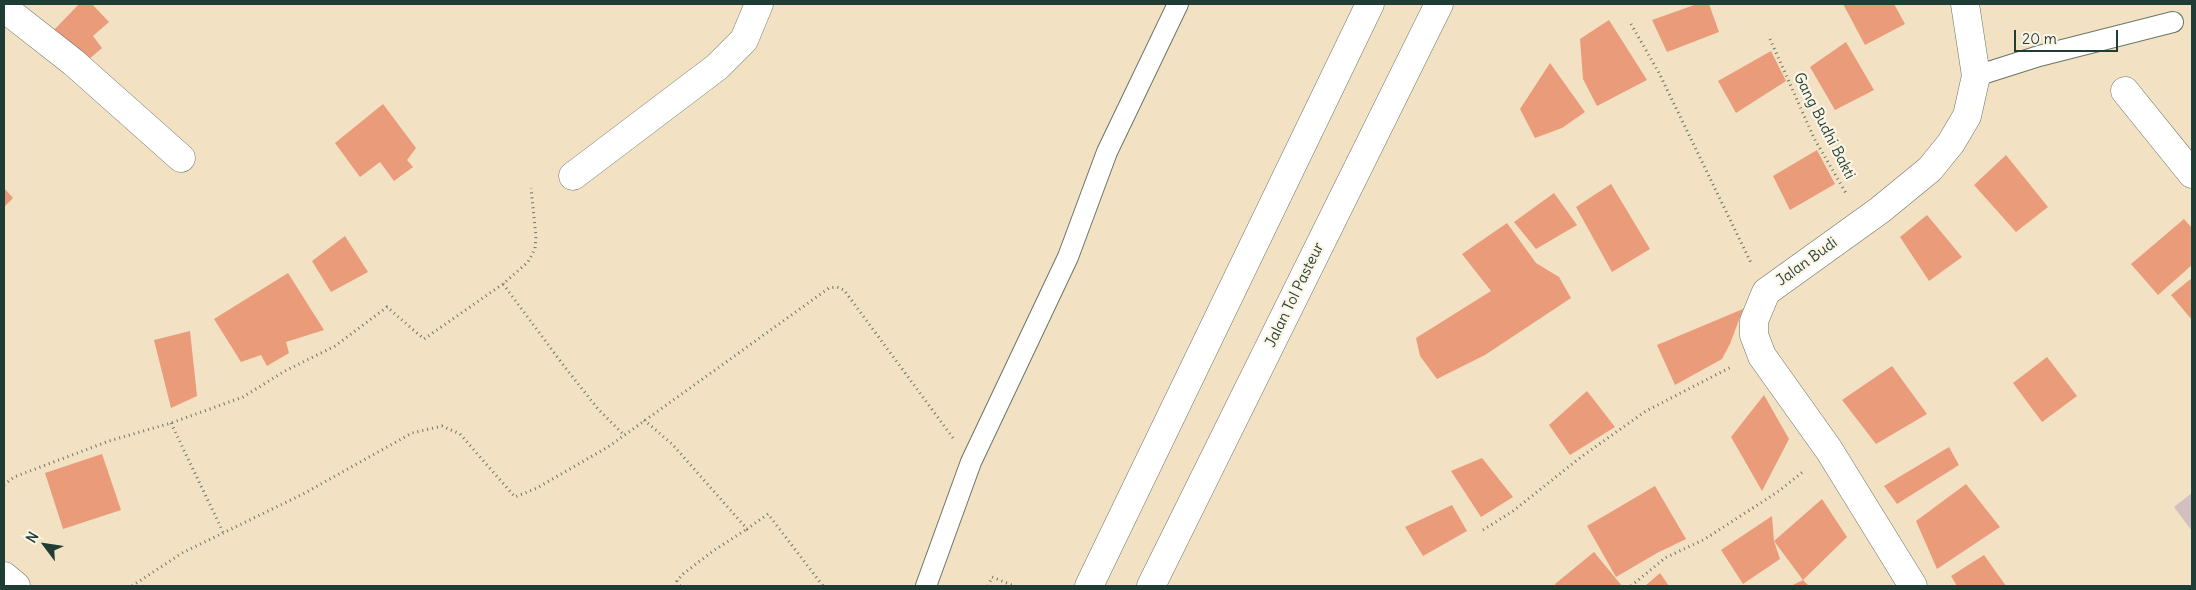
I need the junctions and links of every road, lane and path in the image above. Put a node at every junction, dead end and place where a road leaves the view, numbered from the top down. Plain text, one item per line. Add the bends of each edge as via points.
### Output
1 (759, 4) edge
2 (1178, 4) edge
3 (1370, 4) edge
4 (1439, 4) edge
5 (1965, 4) edge
6 (4, 8) edge
7 (2173, 22) dead end
8 (1630, 24) dead end
9 (1770, 39) dead end
10 (1976, 76) junction
11 (2125, 91) dead end
12 (181, 158) dead end
13 (2192, 174) edge
14 (573, 176) dead end
15 (531, 188) dead end
16 (1862, 222) junction
17 (503, 284) junction
18 (1766, 292) junction
19 (1762, 356) junction
20 (644, 420) junction
21 (171, 423) junction
22 (624, 435) junction
23 (1829, 450) junction
24 (971, 462) junction
25 (4, 486) edge
26 (747, 530) junction
27 (1484, 530) dead end
28 (223, 532) junction
29 (4, 576) edge
30 (16, 586) edge
31 (132, 586) edge
32 (680, 586) edge
33 (823, 586) edge
34 (926, 586) edge
35 (988, 586) edge
36 (1014, 586) edge
37 (1089, 586) edge
38 (1152, 586) edge
39 (1631, 586) edge
40 (1913, 586) edge

1 - 14 main road via 744,40 717,67
2 - 24 lane via 1107,152 1068,257
3 - 37 main road
4 - 38 main road, Jalan Tol Pasteur
5 - 10 main road, Jalan Budi
6 - 12 main road via 73,62
7 - 10 lane via 2039,56
8 - 18 path via 1659,73
9 - 16 path, Gang Budhi Bakti via 1814,138
10 - 16 main road, Jalan Budi via 1968,116 1951,143 1930,169
11 - 13 main road
15 - 17 path via 535,249 528,262
16 - 18 main road, Jalan Budi
17 - 21 path via 424,339 387,307 335,346 243,397
17 - 22 path via 564,366
18 - 19 main road, Jalan Budi via 1754,321 1754,335
19 - 23 main road, Jalan Budi
19 - 27 path via 1732,366 1646,411
20 - 22 path
20 - 24 path via 818,293 836,287 844,290
20 - 26 path via 672,444
21 - 25 path via 58,460 14,477
21 - 28 path
22 - 28 path via 573,469 515,497 460,434 442,426 412,433 303,494
23 - 39 path via 1779,491 1705,538 1666,558
23 - 40 main road, Jalan Budi
24 - 34 lane
26 - 32 path via 712,551 683,574 677,582
26 - 33 path via 768,514
28 - 31 path via 182,553
29 - 30 main road
35 - 36 path via 992,577

